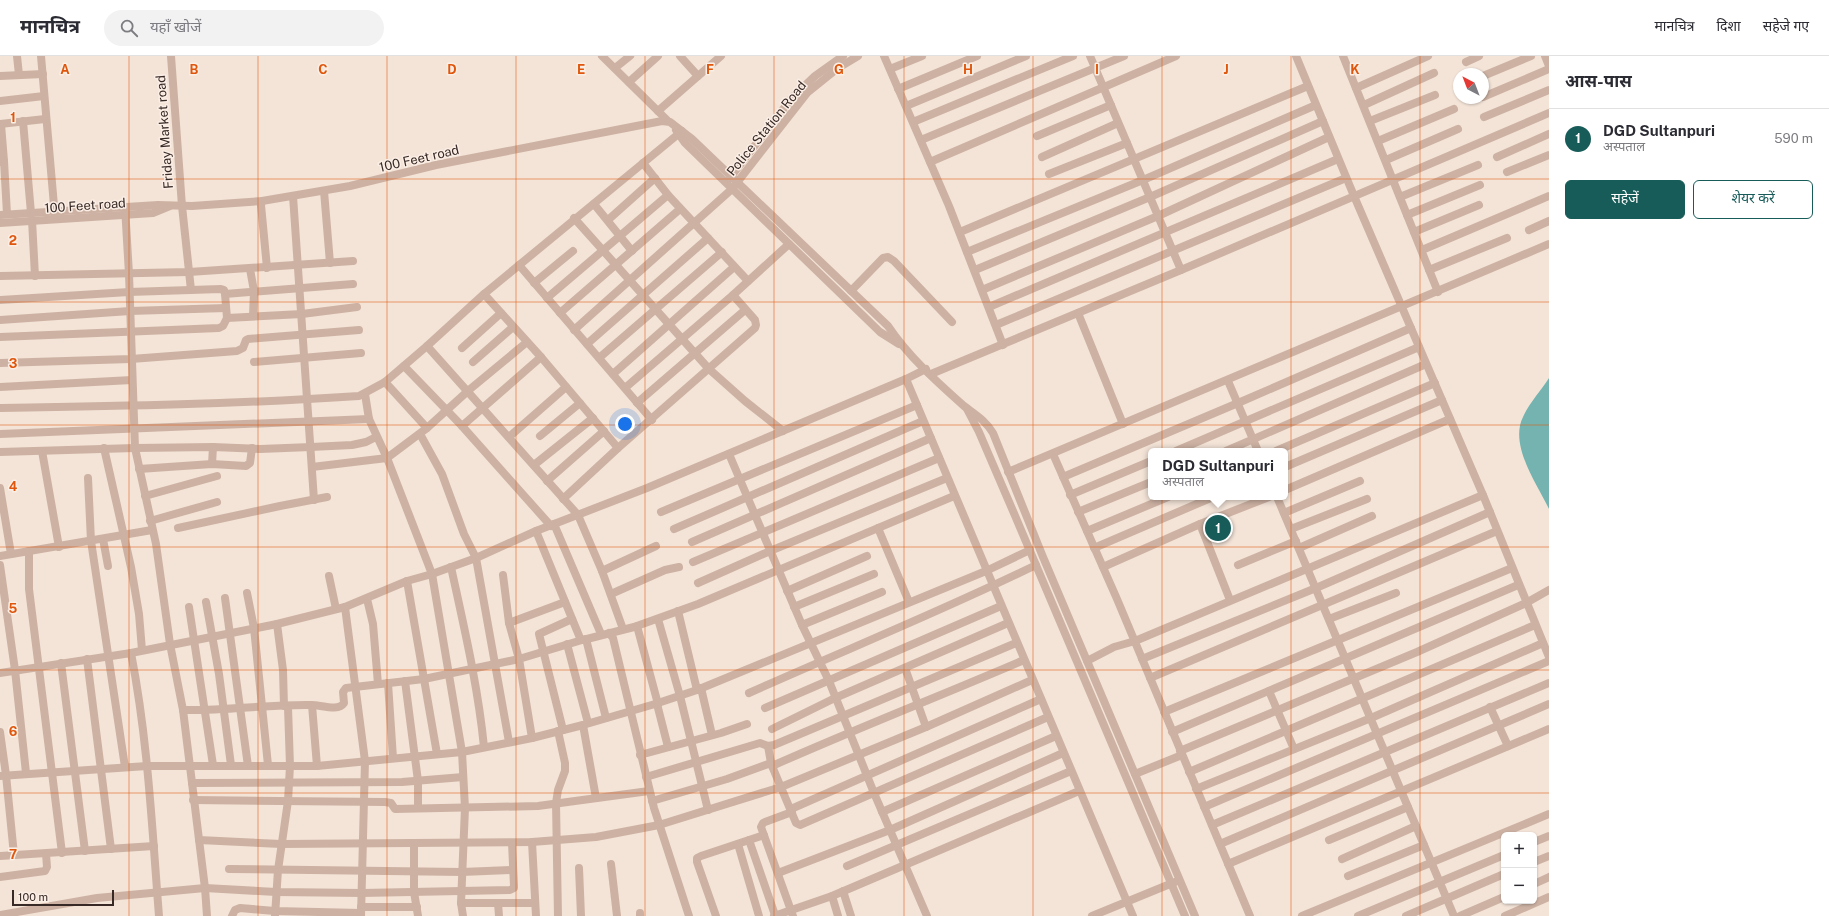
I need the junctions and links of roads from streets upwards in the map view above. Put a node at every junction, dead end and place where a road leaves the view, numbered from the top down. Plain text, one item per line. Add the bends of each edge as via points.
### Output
1 (17, 56) edge
2 (41, 56) edge
3 (171, 56) edge
4 (602, 56) edge
5 (630, 56) edge
6 (658, 56) edge
7 (680, 56) edge
8 (721, 56) edge
9 (843, 56) edge
10 (858, 56) edge
11 (884, 56) edge
12 (922, 56) edge
13 (977, 56) edge
14 (1026, 56) edge
15 (1073, 56) edge
16 (1090, 56) edge
17 (1124, 56) edge
18 (1176, 56) edge
19 (1296, 56) edge
20 (1343, 56) edge
21 (1428, 56) edge
22 (1479, 56) edge
23 (1531, 56) edge
24 (1545, 56) edge
25 (1466, 62) dead end
26 (1549, 66) edge
27 (616, 68) junction
28 (890, 69) junction
29 (1095, 69) junction
30 (1549, 69) edge
31 (1434, 73) dead end
32 (43, 74) junction
33 (1489, 74) edge
34 (19, 75) junction
35 (0, 76) edge
36 (698, 76) junction
37 (629, 82) junction
38 (1308, 86) junction
39 (1103, 87) junction
40 (1356, 88) junction
41 (898, 89) junction
42 (1549, 90) edge
43 (1489, 94) edge
44 (1435, 95) dead end
45 (44, 96) junction
46 (0, 101) edge
47 (1111, 105) junction
48 (1316, 105) junction
49 (906, 106) junction
50 (1364, 106) junction
51 (1454, 109) dead end
52 (658, 111) junction
53 (1549, 113) edge
54 (1484, 117) dead end
55 (45, 119) junction
56 (668, 121) junction
57 (1323, 121) junction
58 (1370, 121) junction
59 (23, 122) junction
60 (913, 122) junction
61 (1118, 123) junction
62 (1, 124) edge
63 (1458, 129) dead end
64 (680, 133) junction
65 (1549, 134) edge
66 (1037, 136) dead end
67 (1329, 137) junction
68 (921, 140) junction
69 (1378, 141) junction
70 (1127, 143) junction
71 (1549, 155) edge
72 (1042, 156) dead end
73 (1497, 157) dead end
74 (1338, 159) junction
75 (1134, 160) junction
76 (1386, 160) junction
77 (2, 162) edge
78 (930, 162) junction
79 (643, 163) junction
80 (1478, 165) dead end
81 (1507, 172) dead end
82 (1049, 174) dead end
83 (655, 178) junction
84 (1346, 178) junction
85 (1393, 179) junction
86 (1143, 180) junction
87 (732, 183) junction
88 (1480, 185) dead end
89 (3, 186) edge
90 (324, 191) junction
91 (668, 194) junction
92 (292, 196) junction
93 (1354, 196) junction
94 (1549, 196) edge
95 (1150, 197) junction
96 (1400, 197) junction
97 (262, 201) junction
98 (594, 204) junction
99 (1479, 205) dead end
100 (182, 206) junction
101 (680, 209) junction
102 (125, 210) junction
103 (4, 215) edge
104 (55, 215) junction
105 (1407, 215) junction
106 (1158, 216) junction
107 (31, 217) junction
108 (574, 218) junction
109 (608, 220) junction
110 (1549, 221) edge
111 (0, 223) edge
112 (694, 224) junction
113 (1529, 230) dead end
114 (960, 232) junction
115 (1165, 232) junction
116 (1414, 232) junction
117 (620, 236) junction
118 (708, 238) junction
119 (1507, 238) dead end
120 (789, 244) junction
121 (1549, 244) edge
122 (603, 250) junction
123 (1422, 250) junction
124 (572, 251) dead end
125 (632, 251) junction
126 (1173, 251) junction
127 (722, 252) junction
128 (967, 252) junction
129 (353, 261) dead end
130 (330, 263) junction
131 (518, 265) junction
132 (616, 265) junction
133 (297, 266) junction
134 (734, 267) junction
135 (267, 268) junction
136 (250, 269) junction
137 (974, 270) junction
138 (1181, 270) junction
139 (1429, 270) junction
140 (189, 272) junction
141 (129, 274) junction
142 (0, 276) edge
143 (35, 276) junction
144 (630, 281) junction
145 (748, 281) junction
146 (534, 283) junction
147 (353, 284) dead end
148 (299, 289) junction
149 (192, 290) junction
150 (982, 290) junction
151 (254, 291) junction
152 (851, 291) junction
153 (129, 292) junction
154 (1438, 292) junction
155 (225, 294) junction
156 (484, 294) junction
157 (642, 295) junction
158 (733, 295) junction
159 (547, 298) junction
160 (0, 300) edge
161 (357, 307) dead end
162 (989, 307) junction
163 (1401, 307) junction
164 (226, 308) junction
165 (656, 310) junction
166 (745, 310) junction
167 (130, 311) junction
168 (501, 313) junction
169 (560, 313) junction
170 (1078, 313) junction
171 (302, 314) junction
172 (253, 316) junction
173 (227, 318) junction
174 (0, 320) edge
175 (952, 322) dead end
176 (670, 325) junction
177 (996, 325) junction
178 (513, 327) junction
179 (1410, 328) junction
180 (359, 330) dead end
181 (574, 330) junction
182 (130, 331) junction
183 (303, 334) junction
184 (0, 337) edge
185 (682, 338) junction
186 (526, 342) junction
187 (587, 344) junction
188 (1004, 345) junction
189 (427, 346) junction
190 (902, 346) junction
191 (1419, 347) junction
192 (462, 348) dead end
193 (695, 353) junction
194 (361, 354) dead end
195 (541, 357) junction
196 (305, 358) junction
197 (599, 358) junction
198 (131, 359) junction
199 (254, 362) dead end
200 (473, 362) dead end
201 (0, 363) edge
202 (1426, 364) junction
203 (404, 366) junction
204 (710, 369) junction
205 (929, 372) junction
206 (613, 374) junction
207 (906, 379) junction
208 (132, 380) junction
209 (1228, 380) junction
210 (385, 382) junction
211 (1435, 384) junction
212 (0, 387) edge
213 (566, 387) junction
214 (625, 388) junction
215 (468, 390) junction
216 (365, 394) junction
217 (307, 400) junction
218 (1442, 400) junction
219 (580, 403) junction
220 (637, 403) junction
221 (1238, 403) junction
222 (917, 405) junction
223 (133, 406) junction
224 (965, 406) junction
225 (0, 408) edge
226 (483, 408) junction
227 (446, 411) junction
228 (593, 418) junction
229 (369, 419) junction
230 (1450, 419) junction
231 (652, 420) junction
232 (923, 421) junction
233 (309, 422) junction
234 (1246, 422) junction
235 (1123, 424) junction
236 (462, 426) junction
237 (427, 428) junction
238 (134, 429) junction
239 (604, 431) junction
240 (783, 431) junction
241 (0, 434) edge
242 (420, 434) junction
243 (540, 436) dead end
244 (376, 437) junction
245 (509, 437) junction
246 (930, 438) junction
247 (1253, 440) junction
248 (213, 447) junction
249 (311, 447) junction
250 (104, 448) junction
251 (134, 448) junction
252 (252, 448) junction
253 (618, 448) junction
254 (1183, 448) edge
255 (1233, 448) edge
256 (1257, 448) edge
257 (1283, 448) edge
258 (42, 451) junction
259 (0, 452) edge
260 (729, 454) junction
261 (1054, 454) junction
262 (387, 458) junction
263 (939, 458) junction
264 (1148, 462) edge
265 (212, 464) junction
266 (534, 466) junction
267 (1288, 466) edge
268 (312, 467) junction
269 (139, 469) junction
270 (1008, 472) junction
271 (217, 476) dead end
272 (1063, 477) junction
273 (88, 478) dead end
274 (739, 478) junction
275 (947, 478) junction
276 (547, 481) junction
277 (1360, 481) dead end
278 (1148, 483) edge
279 (0, 489) edge
280 (1288, 489) edge
281 (1070, 495) junction
282 (145, 496) junction
283 (954, 496) junction
284 (1483, 496) junction
285 (327, 497) dead end
286 (747, 498) junction
287 (1367, 498) dead end
288 (563, 499) junction
289 (314, 500) junction
290 (1161, 500) edge
291 (1206, 500) edge
292 (1261, 500) edge
293 (1279, 500) edge
294 (217, 502) dead end
295 (661, 512) dead end
296 (1078, 512) junction
297 (1490, 512) junction
298 (1284, 513) junction
299 (754, 514) junction
300 (578, 515) junction
301 (1372, 516) dead end
302 (150, 521) junction
303 (1200, 524) junction
304 (552, 525) junction
305 (178, 528) dead end
306 (878, 528) junction
307 (674, 529) dead end
308 (1291, 529) junction
309 (152, 530) junction
310 (536, 531) junction
311 (1087, 531) junction
312 (1497, 531) junction
313 (762, 532) junction
314 (124, 535) junction
315 (103, 539) junction
316 (91, 541) junction
317 (692, 542) dead end
318 (1298, 545) junction
319 (656, 546) dead end
320 (59, 547) junction
321 (1094, 548) junction
322 (1030, 550) junction
323 (29, 551) junction
324 (770, 551) junction
325 (11, 554) junction
326 (0, 556) edge
327 (867, 556) dead end
328 (476, 558) junction
329 (693, 562) dead end
330 (0, 565) edge
331 (1036, 565) junction
332 (1238, 565) dead end
333 (108, 566) dead end
334 (679, 566) dead end
335 (451, 567) junction
336 (1103, 567) junction
337 (1308, 568) junction
338 (1512, 568) junction
339 (778, 569) junction
340 (602, 570) junction
341 (986, 570) junction
342 (432, 574) junction
343 (874, 574) dead end
344 (503, 575) dead end
345 (329, 576) dead end
346 (407, 581) junction
347 (698, 583) dead end
348 (1518, 585) junction
349 (992, 586) junction
350 (1316, 588) junction
351 (1549, 590) edge
352 (787, 591) junction
353 (882, 592) dead end
354 (247, 593) dead end
355 (1396, 593) dead end
356 (611, 594) junction
357 (225, 598) dead end
358 (367, 599) junction
359 (1230, 600) junction
360 (206, 602) dead end
361 (565, 602) junction
362 (909, 602) junction
363 (1526, 603) junction
364 (1323, 605) junction
365 (1001, 606) junction
366 (189, 607) dead end
367 (794, 607) junction
368 (340, 608) junction
369 (678, 611) junction
370 (572, 619) junction
371 (658, 619) junction
372 (1329, 619) junction
373 (509, 623) junction
374 (1008, 623) junction
375 (277, 624) junction
376 (802, 625) junction
377 (1535, 625) junction
378 (637, 626) junction
379 (254, 628) junction
380 (623, 629) junction
381 (230, 633) junction
382 (609, 633) junction
383 (601, 634) junction
384 (213, 636) junction
385 (195, 639) junction
386 (584, 639) junction
387 (1135, 641) junction
388 (1338, 641) junction
389 (812, 643) junction
390 (1016, 643) junction
391 (1543, 643) junction
392 (170, 644) junction
393 (568, 644) junction
394 (142, 650) junction
395 (544, 651) junction
396 (131, 653) junction
397 (110, 656) junction
398 (1549, 657) edge
399 (519, 658) junction
400 (87, 659) junction
401 (1142, 659) junction
402 (1346, 659) junction
403 (1024, 660) junction
404 (820, 661) junction
405 (1087, 661) junction
406 (1549, 661) edge
407 (61, 663) junction
408 (494, 664) junction
409 (37, 667) junction
410 (473, 668) junction
411 (905, 668) junction
412 (15, 670) junction
413 (0, 673) edge
414 (450, 673) junction
415 (1150, 678) junction
416 (424, 679) junction
417 (1354, 679) junction
418 (1032, 680) junction
419 (405, 681) junction
420 (829, 681) junction
421 (388, 683) junction
422 (1549, 683) edge
423 (378, 684) junction
424 (356, 687) junction
425 (911, 687) junction
426 (699, 689) junction
427 (1269, 691) junction
428 (749, 693) dead end
429 (680, 696) junction
430 (835, 698) junction
431 (1362, 698) junction
432 (1040, 700) junction
433 (657, 704) junction
434 (1549, 704) edge
435 (312, 705) junction
436 (262, 706) junction
437 (286, 706) junction
438 (917, 706) junction
439 (1490, 707) junction
440 (240, 708) junction
441 (765, 708) dead end
442 (224, 709) junction
443 (183, 710) junction
444 (205, 711) junction
445 (1278, 711) junction
446 (630, 712) junction
447 (1164, 712) junction
448 (842, 717) junction
449 (1048, 717) junction
450 (606, 718) junction
451 (1371, 718) junction
452 (586, 724) junction
453 (748, 724) dead end
454 (1498, 725) junction
455 (926, 727) junction
456 (772, 729) dead end
457 (1549, 729) edge
458 (560, 730) junction
459 (1286, 731) junction
460 (0, 732) edge
461 (849, 732) junction
462 (1172, 732) junction
463 (1377, 734) junction
464 (712, 736) junction
465 (1056, 736) junction
466 (532, 738) junction
467 (509, 742) junction
468 (690, 742) junction
469 (768, 746) junction
470 (1508, 746) junction
471 (484, 747) junction
472 (668, 747) junction
473 (1294, 749) junction
474 (1384, 751) junction
475 (462, 752) junction
476 (1063, 753) junction
477 (1181, 753) junction
478 (437, 754) junction
479 (859, 754) junction
480 (640, 755) junction
481 (415, 756) junction
482 (393, 758) junction
483 (365, 761) junction
484 (696, 764) junction
485 (190, 765) junction
486 (213, 765) junction
487 (231, 765) junction
488 (268, 765) junction
489 (771, 765) junction
490 (147, 766) junction
491 (248, 766) junction
492 (290, 766) junction
493 (317, 766) junction
494 (125, 767) junction
495 (100, 768) junction
496 (76, 770) junction
497 (1392, 770) junction
498 (52, 771) junction
499 (1071, 771) junction
500 (1189, 772) junction
501 (26, 774) junction
502 (1135, 774) junction
503 (3, 776) edge
504 (867, 776) junction
505 (463, 777) junction
506 (646, 778) junction
507 (418, 781) junction
508 (288, 782) junction
509 (364, 782) junction
510 (192, 783) junction
511 (701, 787) junction
512 (781, 787) junction
513 (1196, 789) junction
514 (1401, 790) junction
515 (649, 791) junction
516 (1079, 791) junction
517 (874, 793) junction
518 (596, 798) junction
519 (193, 800) junction
520 (288, 801) junction
521 (652, 801) junction
522 (363, 802) junction
523 (556, 803) junction
524 (418, 807) junction
525 (1204, 807) junction
526 (1408, 807) junction
527 (465, 808) junction
528 (708, 810) junction
529 (791, 811) junction
530 (882, 812) junction
531 (1549, 814) edge
532 (659, 825) junction
533 (1212, 825) junction
534 (1416, 826) junction
535 (890, 830) junction
536 (764, 835) junction
537 (1549, 836) edge
538 (199, 840) junction
539 (558, 840) junction
540 (749, 840) junction
541 (1329, 840) dead end
542 (1537, 841) edge
543 (532, 842) junction
544 (362, 843) junction
545 (512, 843) junction
546 (281, 844) junction
547 (414, 844) junction
548 (462, 844) junction
549 (738, 844) junction
550 (1220, 844) junction
551 (154, 846) junction
552 (896, 846) junction
553 (1424, 846) junction
554 (111, 849) junction
555 (86, 851) junction
556 (62, 853) junction
557 (46, 854) junction
558 (14, 855) junction
559 (0, 856) edge
560 (1501, 856) edge
561 (1549, 856) edge
562 (1342, 859) dead end
563 (1537, 861) edge
564 (1431, 862) junction
565 (611, 864) dead end
566 (1228, 864) junction
567 (847, 866) dead end
568 (905, 866) junction
569 (579, 868) dead end
570 (229, 869) dead end
571 (278, 870) junction
572 (513, 870) junction
573 (362, 871) junction
574 (414, 872) junction
575 (462, 872) junction
576 (778, 873) junction
577 (1501, 875) edge
578 (1348, 876) dead end
579 (0, 877) edge
580 (1549, 878) edge
581 (1180, 880) junction
582 (1439, 882) junction
583 (1171, 883) junction
584 (1537, 883) edge
585 (205, 888) junction
586 (462, 891) junction
587 (843, 891) junction
588 (157, 892) junction
589 (276, 892) junction
590 (414, 892) junction
591 (362, 893) junction
592 (832, 896) junction
593 (1549, 897) edge
594 (1447, 898) junction
595 (1501, 898) edge
596 (1127, 902) junction
597 (461, 903) junction
598 (498, 903) junction
599 (535, 903) junction
600 (417, 907) junction
601 (361, 912) edge
602 (792, 912) edge
603 (275, 914) edge
604 (0, 915) edge
605 (159, 916) edge
606 (207, 916) edge
607 (232, 916) edge
608 (418, 916) edge
609 (462, 916) edge
610 (499, 916) edge
611 (536, 916) edge
612 (558, 916) edge
613 (581, 916) edge
614 (617, 916) edge
615 (689, 916) edge
616 (716, 916) edge
617 (759, 916) edge
618 (774, 916) edge
619 (838, 916) edge
620 (851, 916) edge
621 (927, 916) edge
622 (1092, 916) edge
623 (1133, 916) edge
624 (1185, 916) edge
625 (1195, 916) edge
626 (1250, 916) edge
627 (1302, 916) edge
628 (1358, 916) edge
629 (1406, 916) edge
630 (1454, 916) edge
631 (1460, 916) edge
632 (1505, 916) edge

1 - 34 street
2 - 32 street
3 - 100 street, Friday Market road
4 - 27 street
5 - 27 street
6 - 37 street
7 - 36 street
8 - 36 street
9 - 87 street, Police Station Road via 815,76 791,100
10 - 87 street, Police Station Road via 838,68 807,93
11 - 28 street
12 - 28 street
13 - 41 street
14 - 49 street
15 - 60 street
16 - 29 street
17 - 29 street
18 - 39 street
19 - 38 street
20 - 40 street
21 - 40 street
22 - 25 street
23 - 33 street
24 - 26 street
27 - 37 street
28 - 41 street
29 - 39 street
29 - 68 street
30 - 43 street
31 - 50 street
32 - 34 street
32 - 45 street
34 - 35 street
36 - 52 street
37 - 52 street
38 - 48 street
38 - 75 street
39 - 47 street
39 - 78 street
40 - 50 street
41 - 49 street
42 - 54 street
44 - 58 street
45 - 46 street
45 - 55 street
47 - 61 street
47 - 66 street
48 - 57 street
48 - 86 street
49 - 60 street
50 - 58 street
51 - 69 street
52 - 56 street
53 - 85 street
55 - 59 street
55 - 104 street
56 - 64 street
56 - 90 street, 100 Feet road via 436,165
57 - 67 street
57 - 95 street
58 - 69 street
59 - 62 street
59 - 107 street
60 - 68 street
61 - 70 street
61 - 72 street
62 - 77 street
63 - 76 street
64 - 79 street
64 - 87 street via 685,143
65 - 73 street
67 - 74 street
67 - 106 street
68 - 78 street
69 - 76 street
70 - 75 street
70 - 82 street
71 - 81 street
74 - 84 street
74 - 115 street
75 - 86 street
75 - 114 street
76 - 85 street
77 - 89 street
78 - 114 street
79 - 83 street
79 - 98 street
80 - 96 street
83 - 91 street
83 - 109 street
84 - 93 street
84 - 126 street
85 - 93 street
85 - 96 street
86 - 95 street
86 - 128 street
87 - 112 street
87 - 120 street
87 - 152 street
88 - 105 street
89 - 103 street
90 - 92 street, 100 Feet road
90 - 130 street
91 - 101 street
91 - 117 street
92 - 97 street, 100 Feet road
92 - 133 street
93 - 138 street
93 - 163 street
94 - 123 street
95 - 106 street
95 - 137 street
96 - 105 street
97 - 100 street, 100 Feet road
97 - 135 street
98 - 108 street
98 - 109 street
99 - 116 street
100 - 102 street, 100 Feet road via 158,205
100 - 140 street, Friday Market road
101 - 112 street
101 - 125 street
102 - 104 street, 100 Feet road
102 - 141 street
103 - 107 street, 100 Feet road
104 - 107 street, 100 Feet road
105 - 116 street
106 - 115 street
106 - 150 street
107 - 111 street, 100 Feet road
107 - 143 street
108 - 122 street
108 - 131 street
109 - 117 street
110 - 113 street
112 - 118 street
112 - 144 street
114 - 128 street
115 - 126 street
115 - 162 street
116 - 123 street
117 - 122 street
117 - 125 street
118 - 127 street
118 - 157 street
119 - 139 street
120 - 145 street
120 - 190 street via 880,332
121 - 154 street
122 - 132 street
122 - 159 street
123 - 139 street
124 - 146 street
125 - 132 street
126 - 138 street
126 - 177 street
127 - 134 street
127 - 165 street
128 - 137 street
129 - 130 street
130 - 133 street
131 - 146 street
131 - 156 street
132 - 144 street
132 - 169 street
133 - 135 street
133 - 148 street
134 - 145 street
134 - 176 street
135 - 136 street
136 - 140 street
136 - 151 street
137 - 150 street
138 - 170 street
139 - 154 street
140 - 141 street
140 - 149 street, Friday Market road
141 - 143 street
141 - 153 street
142 - 143 street
144 - 157 street
144 - 181 street
145 - 158 street
146 - 159 street
147 - 148 street
148 - 151 street
148 - 171 street
149 - 153 street
149 - 155 street via 221,289
150 - 162 street
151 - 155 street
151 - 172 street
152 - 175 street via 883,258 888,257
152 - 190 street via 888,326
153 - 160 street
153 - 167 street
154 - 163 street
155 - 164 street
156 - 168 street
156 - 189 street
157 - 165 street
157 - 187 street
158 - 166 street
158 - 185 street
159 - 169 street
161 - 171 street
162 - 177 street
163 - 179 street
163 - 209 street
164 - 167 street
164 - 173 street
165 - 176 street
165 - 197 street
166 - 193 street
166 - 204 street via 755,320 755,328
167 - 174 street
167 - 182 street
168 - 178 street
168 - 192 street
169 - 181 street
170 - 188 street
170 - 235 street
171 - 172 street
171 - 183 street
172 - 173 street
173 - 182 street via 223,326 218,328
176 - 185 street
176 - 206 street
177 - 188 street
178 - 186 street
178 - 200 street
179 - 191 street
179 - 221 street
180 - 183 street
181 - 187 street
182 - 184 street
182 - 198 street
183 - 196 street
183 - 198 street via 247,339 244,348 237,351
185 - 193 street
185 - 214 street
186 - 195 street
186 - 215 street
187 - 197 street
188 - 205 street
189 - 203 street
189 - 215 street
190 - 205 street
191 - 202 street
191 - 234 street
193 - 204 street
193 - 220 street
194 - 196 street
195 - 213 street
195 - 226 street
196 - 199 street
196 - 217 street
197 - 206 street
198 - 201 street
198 - 208 street
202 - 211 street
202 - 247 street
203 - 210 street
203 - 227 street
204 - 231 street
204 - 240 street
205 - 207 street
205 - 224 street
206 - 214 street
207 - 222 street
207 - 240 street
208 - 212 street
208 - 223 street
209 - 221 street
209 - 235 street
210 - 216 street
210 - 237 street
211 - 218 street
211 - 257 street
213 - 219 street
213 - 245 street
214 - 220 street
215 - 226 street
215 - 227 street
216 - 217 street
216 - 229 street
217 - 223 street
217 - 233 street
218 - 230 street
218 - 267 street
219 - 228 street
219 - 243 street
220 - 231 street
221 - 234 street
221 - 272 street
222 - 232 street
222 - 274 street
223 - 225 street
223 - 238 street
224 - 270 street via 982,418 993,433
224 - 322 street via 979,432
226 - 236 street
226 - 245 street
227 - 236 street
227 - 237 street
228 - 239 street
228 - 266 street
229 - 233 street
229 - 244 street
230 - 280 street
230 - 284 street
231 - 253 street
232 - 246 street
232 - 286 street
233 - 238 street
233 - 249 street
234 - 247 street
234 - 254 street
235 - 261 street
236 - 304 street
237 - 242 street
238 - 241 street
238 - 251 street
239 - 253 street
239 - 276 street
240 - 260 street
242 - 262 street
242 - 328 street via 442,474 464,534
244 - 249 street via 352,445
244 - 262 street
245 - 266 street
246 - 263 street
246 - 299 street
247 - 255 street
247 - 256 street
248 - 251 street
248 - 252 street
248 - 265 street
249 - 252 street
249 - 268 street
250 - 251 street
250 - 258 street
250 - 314 street
251 - 269 street
252 - 265 street via 250,463 246,466
253 - 288 street
258 - 259 street
258 - 320 street
260 - 274 street
260 - 300 street
261 - 270 street
261 - 272 street
262 - 268 street
262 - 342 street
263 - 275 street
263 - 313 street
264 - 281 street
265 - 269 street
266 - 276 street
268 - 289 street
269 - 282 street
270 - 405 street
271 - 282 street
272 - 281 street
273 - 316 street
274 - 286 street
274 - 295 street
275 - 283 street
275 - 324 street
276 - 288 street
277 - 298 street
278 - 296 street
279 - 325 street
281 - 296 street
282 - 302 street
283 - 306 street
283 - 341 street
284 - 297 street
284 - 337 street
285 - 289 street
286 - 299 street
286 - 307 street
287 - 308 street
288 - 300 street
289 - 305 street
290 - 311 street
291 - 321 street
292 - 303 street
293 - 298 street
294 - 302 street
296 - 311 street
297 - 312 street
297 - 350 street
298 - 308 street
299 - 313 street
299 - 317 street
300 - 304 street
300 - 340 street
301 - 318 street
302 - 309 street
303 - 336 street
303 - 359 street
304 - 310 street
304 - 383 street
306 - 339 street
306 - 362 street
308 - 318 street
309 - 314 street
309 - 392 street
310 - 328 street
310 - 361 street
311 - 321 street
312 - 338 street
312 - 364 street
313 - 324 street
313 - 329 street
314 - 315 street
314 - 394 street via 139,614
315 - 316 street
315 - 333 street
316 - 320 street
316 - 397 street
318 - 332 street
318 - 337 street
319 - 340 street
320 - 323 street
321 - 336 street
322 - 331 street
322 - 341 street
323 - 325 street
323 - 409 street via 29,589
324 - 339 street
324 - 347 street
325 - 326 street
327 - 352 street
328 - 335 street
328 - 408 street
330 - 412 street
331 - 349 street
331 - 583 street
334 - 356 street
335 - 342 street
335 - 410 street
336 - 387 street
337 - 350 street
337 - 359 street
338 - 348 street
338 - 388 street
339 - 352 street
339 - 369 street
340 - 356 street
341 - 349 street
341 - 362 street
342 - 346 street
342 - 414 street
343 - 367 street
344 - 373 street
345 - 368 street
346 - 358 street
346 - 416 street
348 - 363 street
348 - 402 street
349 - 365 street
349 - 404 street via 885,635
350 - 364 street
350 - 401 street
351 - 363 street
352 - 367 street
353 - 376 street
354 - 379 street
355 - 372 street
356 - 380 street
357 - 381 street
358 - 368 street
358 - 423 street via 373,624
359 - 387 street
360 - 384 street
361 - 370 street
361 - 373 street
362 - 389 street
363 - 377 street
363 - 417 street
364 - 372 street
364 - 415 street
365 - 374 street
365 - 420 street
366 - 385 street
367 - 376 street
368 - 375 street
368 - 424 street
369 - 371 street
369 - 426 street
370 - 386 street
370 - 395 street via 540,634
371 - 378 street
371 - 429 street
372 - 388 street
373 - 399 street
374 - 390 street
374 - 411 street
375 - 379 street
375 - 437 street
376 - 389 street
377 - 391 street
377 - 431 street
378 - 380 street
378 - 433 street
379 - 381 street
379 - 436 street
380 - 382 street
381 - 384 street
381 - 440 street
382 - 383 street
382 - 446 street via 613,638
383 - 386 street
384 - 385 street
384 - 442 street
385 - 392 street
385 - 444 street
386 - 393 street
386 - 450 street
387 - 401 street
387 - 405 street via 1114,647
388 - 402 street
388 - 447 street
389 - 404 street
389 - 426 street
390 - 403 street
390 - 425 street
391 - 398 street
391 - 451 street
392 - 394 street
392 - 443 street
393 - 395 street
393 - 452 street
394 - 396 street
395 - 399 street
395 - 458 street
396 - 397 street
396 - 490 street via 138,688
397 - 400 street
397 - 494 street
399 - 408 street
399 - 466 street
400 - 407 street
400 - 495 street
401 - 415 street
402 - 417 street
402 - 427 street
403 - 418 street
403 - 438 street
404 - 420 street
404 - 428 street
405 - 502 street
406 - 463 street
407 - 409 street
407 - 496 street
408 - 410 street
408 - 467 street
409 - 412 street
409 - 498 street
410 - 414 street
410 - 471 street
411 - 425 street
411 - 430 street
412 - 413 street
412 - 501 street
414 - 416 street
414 - 475 street
415 - 447 street
416 - 419 street
416 - 478 street
417 - 431 street
417 - 445 street
418 - 432 street
418 - 455 street
419 - 421 street
419 - 481 street
420 - 430 street
420 - 441 street
421 - 423 street
421 - 482 street
422 - 439 street
423 - 424 street
424 - 435 street via 344,690 344,703 338,708
424 - 483 street
425 - 438 street
425 - 448 street
426 - 429 street
426 - 464 street
427 - 445 street
427 - 462 street
429 - 433 street
429 - 468 street
430 - 448 street
430 - 456 street
431 - 451 street
431 - 459 street
432 - 449 street
432 - 504 street
433 - 446 street
433 - 472 street
434 - 454 street
435 - 437 street
435 - 493 street
436 - 437 street
436 - 440 street
436 - 488 street
437 - 492 street
438 - 455 street
438 - 461 street
439 - 454 street
439 - 474 street
440 - 442 street
440 - 491 street
442 - 444 street
442 - 487 street
443 - 444 street
443 - 485 street
444 - 486 street
445 - 459 street
445 - 477 street
446 - 450 street
446 - 480 street
447 - 462 street
448 - 461 street
448 - 469 street
449 - 465 street
449 - 517 street
450 - 452 street
451 - 463 street
451 - 473 street
452 - 458 street
452 - 518 street
453 - 464 street
454 - 470 street
454 - 497 street
455 - 479 street
457 - 470 street
458 - 466 street
458 - 523 street via 565,772
459 - 473 street
459 - 500 street
460 - 503 street
461 - 479 street
461 - 489 street
462 - 477 street
463 - 474 street
463 - 525 street
464 - 468 street
465 - 476 street
465 - 530 street
466 - 467 street
467 - 471 street
468 - 472 street
468 - 484 street
469 - 484 street via 760,743
469 - 489 street
470 - 514 street
471 - 475 street
472 - 480 street
473 - 513 street
474 - 497 street
474 - 533 street
475 - 478 street
475 - 505 street
476 - 499 street
476 - 535 street
477 - 500 street
477 - 502 street
478 - 481 street
479 - 504 street
479 - 512 street
480 - 506 street
481 - 482 street
481 - 507 street
482 - 483 street
483 - 493 street
483 - 509 street
484 - 506 street
484 - 511 street
485 - 486 street
485 - 490 street
485 - 510 street
486 - 487 street
487 - 491 street
488 - 491 street
488 - 492 street
489 - 511 street
489 - 512 street
490 - 494 street
490 - 551 street
492 - 493 street
492 - 508 street
494 - 495 street
495 - 496 street
495 - 554 street
496 - 498 street
496 - 555 street
497 - 514 street
497 - 550 street
498 - 501 street
498 - 556 street
499 - 516 street
499 - 552 street
500 - 513 street
501 - 503 street
502 - 581 street
503 - 558 street
504 - 517 street
504 - 529 street
505 - 507 street
505 - 527 street
506 - 515 street
507 - 509 street
507 - 524 street
508 - 509 street
508 - 510 street
508 - 520 street
509 - 522 street
510 - 519 street
511 - 521 street
511 - 528 street
512 - 528 street
512 - 529 street
513 - 525 street
514 - 526 street
514 - 566 street
515 - 518 street
515 - 521 street
516 - 568 street
516 - 596 street
517 - 529 street via 800,825 796,823
517 - 530 street
518 - 523 street
519 - 520 street
519 - 538 street
520 - 522 street
520 - 546 street
521 - 532 street
522 - 524 street via 388,802 395,809
522 - 544 street
523 - 527 street via 538,806
523 - 539 street
524 - 527 street
525 - 533 street
526 - 534 street
526 - 541 street
527 - 548 street
528 - 532 street
529 - 536 street via 762,823
530 - 535 street
531 - 564 street
532 - 539 street via 596,837
532 - 615 street
533 - 550 street
534 - 553 street
534 - 562 street
535 - 552 street
535 - 576 street
536 - 540 street
536 - 576 street
537 - 542 street
538 - 546 street
538 - 585 street
539 - 543 street
539 - 612 street
540 - 549 street
540 - 618 street
543 - 545 street
543 - 599 street
544 - 546 street
544 - 547 street
544 - 573 street
545 - 548 street
545 - 572 street
546 - 571 street
547 - 548 street
547 - 574 street
548 - 575 street
549 - 616 street via 697,858
549 - 617 street
550 - 566 street
551 - 554 street
551 - 588 street
552 - 567 street
552 - 568 street
553 - 564 street
553 - 578 street
554 - 555 street
555 - 556 street
556 - 557 street
557 - 558 street
557 - 579 street via 48,867 45,871
558 - 559 street
560 - 582 street
561 - 563 street
564 - 582 street
564 - 627 street
565 - 614 street
566 - 626 street
568 - 587 street
568 - 621 street
569 - 613 street
570 - 571 street
571 - 573 street
571 - 589 street
572 - 575 street
572 - 586 street via 514,888 510,890
573 - 574 street
573 - 591 street
574 - 575 street
574 - 590 street
575 - 586 street
576 - 602 street
577 - 594 street
580 - 584 street
581 - 583 street
581 - 625 street
582 - 594 street
582 - 628 street
583 - 596 street
583 - 624 street
585 - 588 street
585 - 589 street
585 - 606 street
586 - 590 street
586 - 597 street
587 - 592 street
587 - 620 street
588 - 604 street via 97,898
588 - 605 street
589 - 591 street
589 - 603 street
590 - 591 street
590 - 600 street
591 - 601 street
592 - 602 street
592 - 619 street
593 - 632 street
594 - 629 street
594 - 630 street
595 - 631 street
596 - 622 street
596 - 623 street
597 - 598 street
597 - 609 street
598 - 599 street
598 - 610 street
599 - 611 street
600 - 601 street
600 - 608 street
601 - 603 street
602 - 618 street
603 - 607 street via 240,908 235,910

